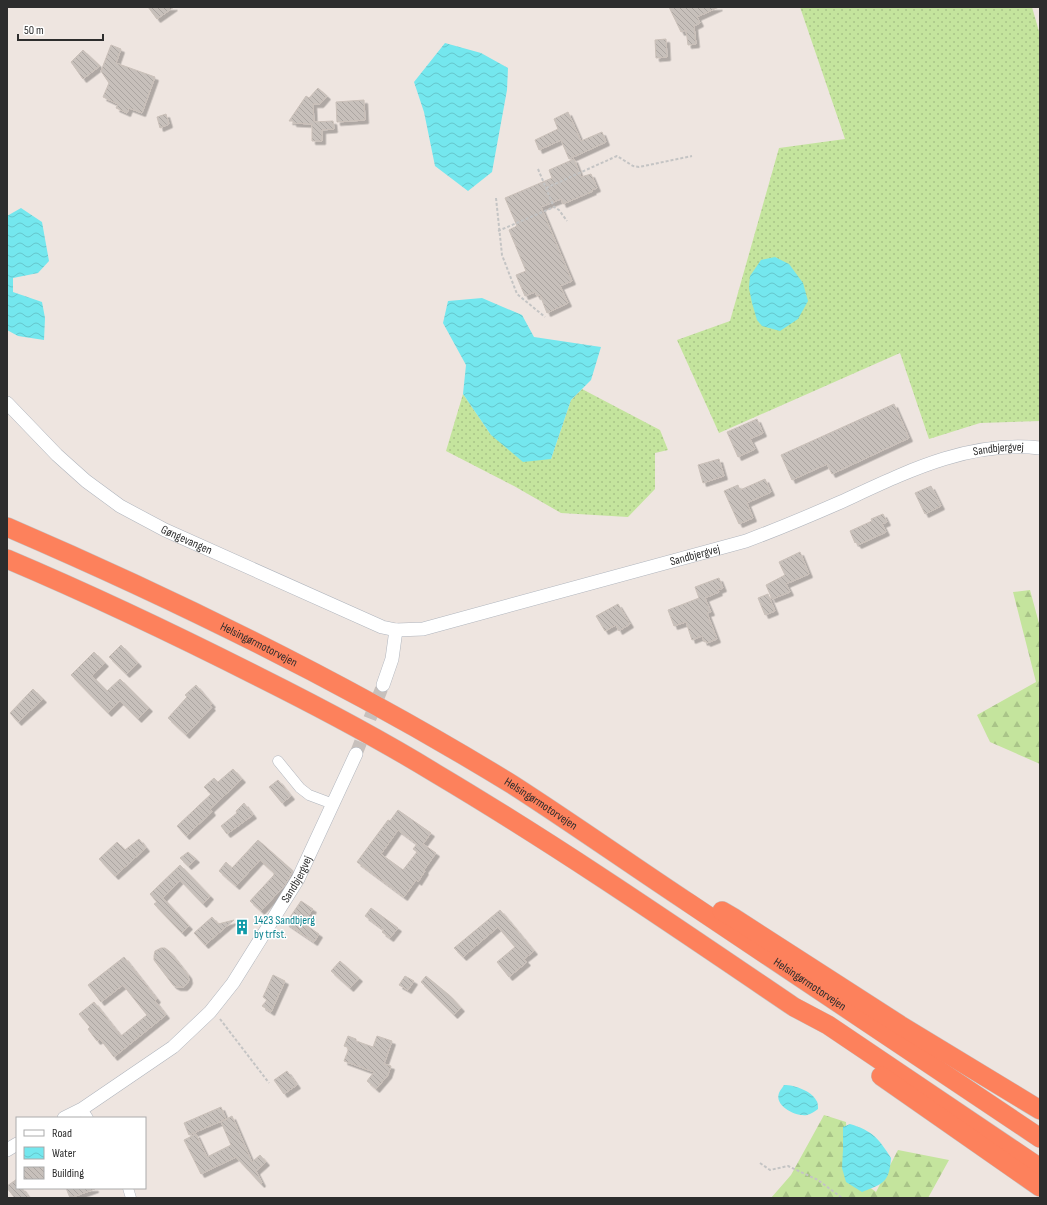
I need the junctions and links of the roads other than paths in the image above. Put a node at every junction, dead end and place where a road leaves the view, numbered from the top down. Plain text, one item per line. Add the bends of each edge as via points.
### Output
1 (7, 403) edge
2 (1040, 448) edge
3 (7, 527) edge
4 (7, 558) edge
5 (396, 630) junction
6 (383, 686) tunnel mouth
7 (356, 754) tunnel mouth
8 (278, 761) dead end
9 (333, 804) junction
10 (640, 870) junction
11 (794, 1007) junction
12 (1040, 1110) edge
13 (85, 1114) edge
14 (69, 1117) edge
15 (1040, 1138) edge
16 (16, 1145) edge
17 (7, 1150) edge
18 (1040, 1168) edge
19 (1040, 1187) edge

1 - 5 street, Gøngevangen via 57,455 120,506 165,530 382,627
2 - 5 street, Sandbjergvej via 983,449 942,459 798,522 746,541 423,629
3 - 10 highway, Helsingørmotorvejen via 219,624 333,682 514,786
4 - 11 highway, Helsingørmotorvejen via 213,653 420,764 540,837
5 - 6 street via 392,659
7 - 9 street, Sandbjergvej
8 - 9 street via 300,788
9 - 13 street, Sandbjergvej via 298,879 234,983 173,1048
10 - 12 highway via 734,918 900,1025
10 - 15 highway, Helsingørmotorvejen
11 - 18 highway, Helsingørmotorvejen via 828,1025
11 - 19 highway via 821,1034
13 - 14 street, Sandbjergvej
16 - 17 street

